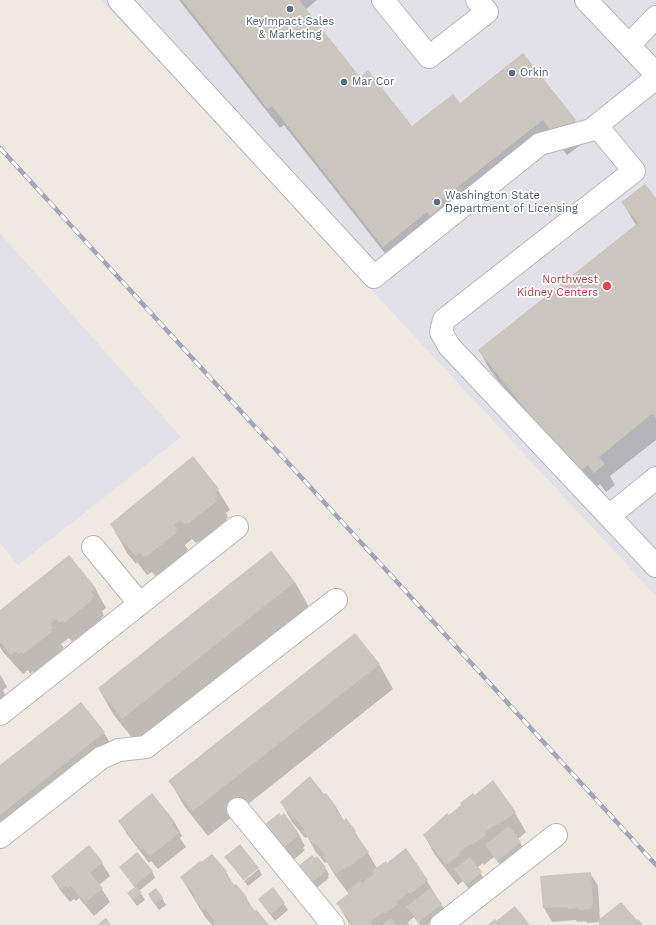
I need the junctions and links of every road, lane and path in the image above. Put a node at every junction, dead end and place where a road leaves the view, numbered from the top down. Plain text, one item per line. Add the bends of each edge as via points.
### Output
1 (119, 0) edge
2 (383, 0) edge
3 (477, 0) edge
4 (586, 0) edge
5 (656, 17) edge
6 (629, 45) junction
7 (656, 74) edge
8 (656, 78) edge
9 (597, 126) junction
10 (656, 478) edge
11 (609, 516) junction
12 (238, 527) dead end
13 (93, 547) dead end
14 (656, 566) edge
15 (336, 600) dead end
16 (140, 604) junction
17 (0, 714) edge
18 (238, 809) dead end
19 (556, 835) dead end
20 (0, 838) edge
21 (334, 925) edge
22 (441, 925) edge

1 - 9 street via 374,277 540,144 591,130
2 - 3 street via 429,57 487,12
4 - 6 street
5 - 6 street
6 - 7 street
8 - 9 street
9 - 11 street via 634,170 444,320 442,332 449,346
10 - 11 street
11 - 14 street
12 - 16 street
13 - 16 street
15 - 20 street via 146,747 119,750 101,758
16 - 17 street
18 - 21 street
19 - 22 street

